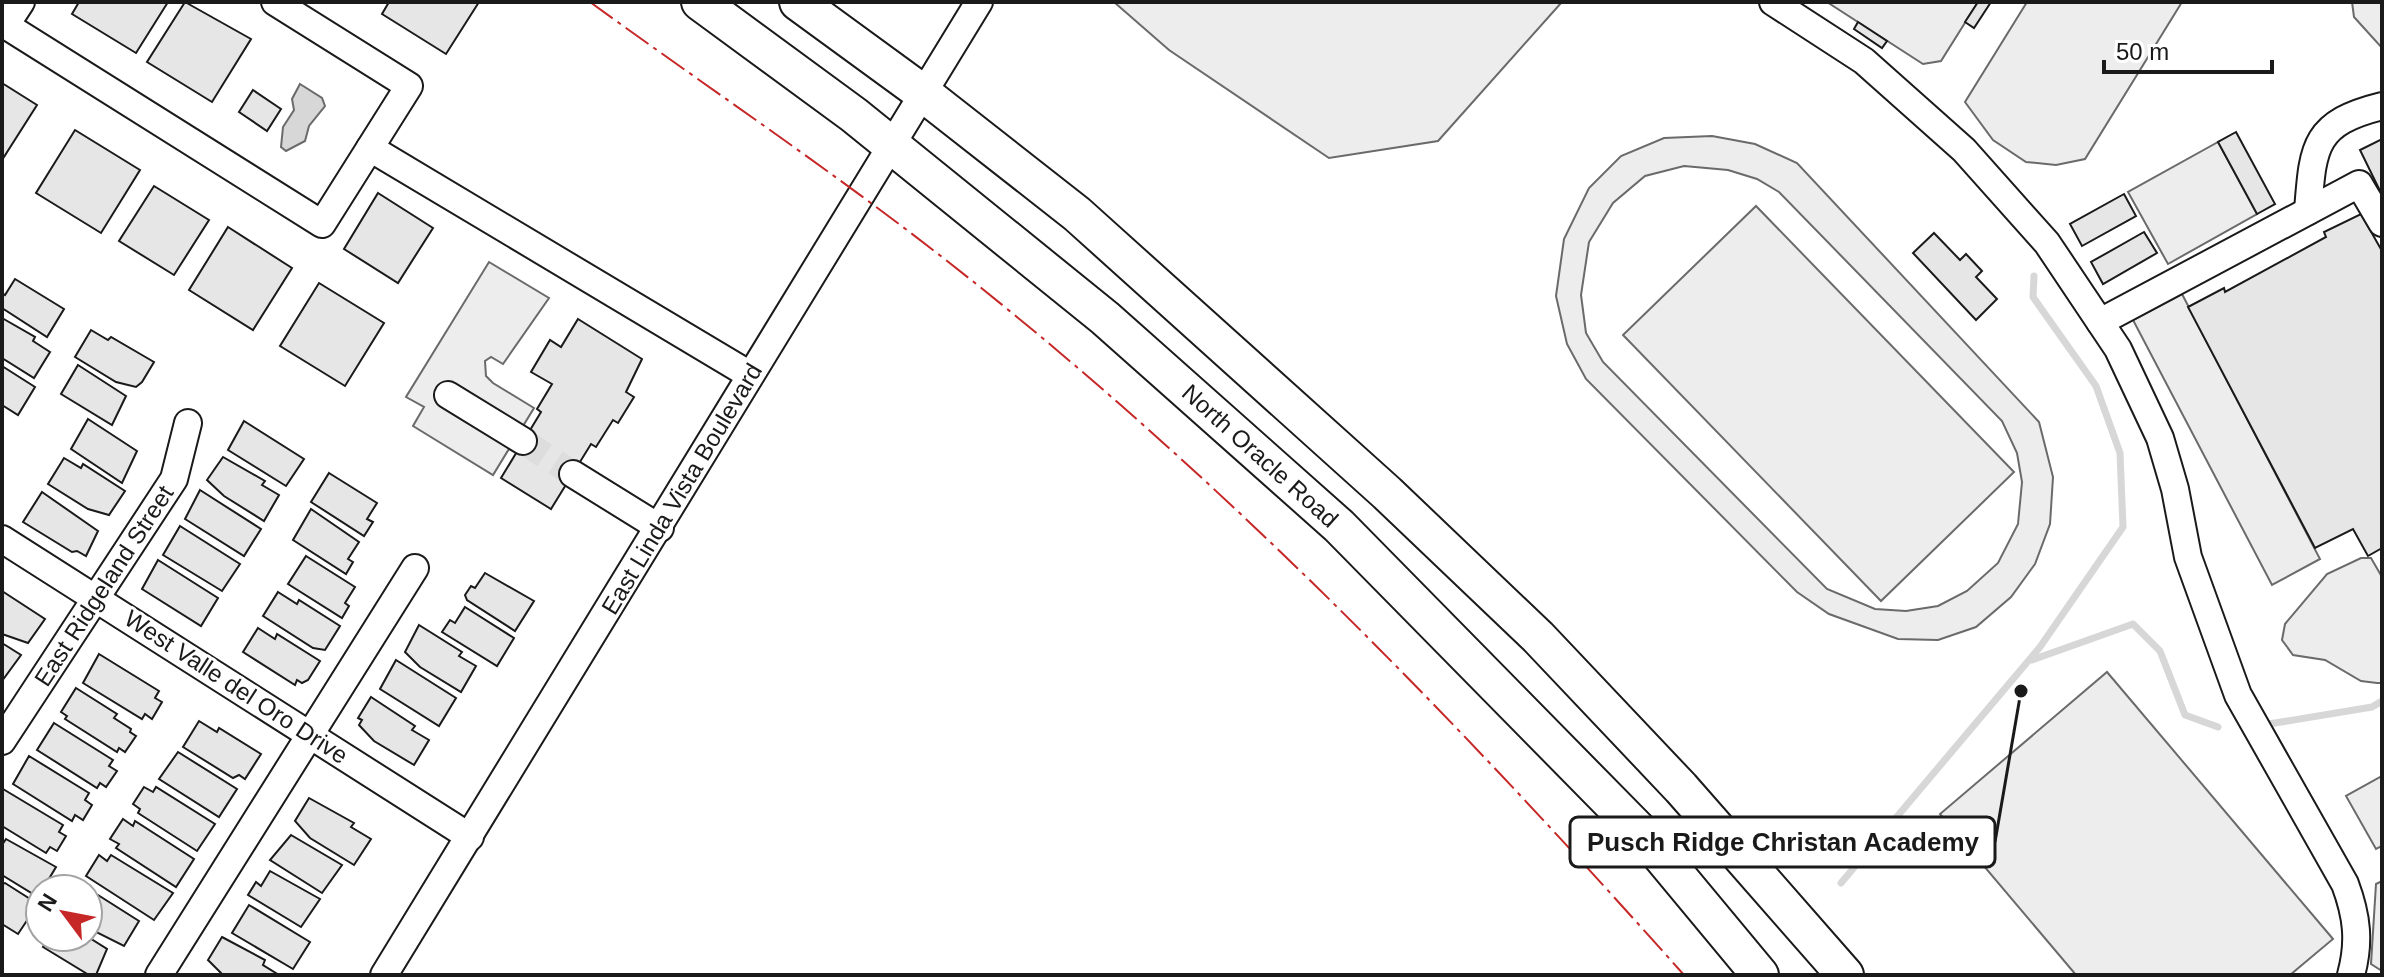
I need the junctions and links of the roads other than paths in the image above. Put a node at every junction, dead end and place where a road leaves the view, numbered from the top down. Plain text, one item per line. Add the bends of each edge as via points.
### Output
1 (21, 2) edge
2 (275, 2) edge
3 (700, 2) edge
4 (798, 2) edge
5 (979, 2) edge
6 (1773, 2) edge
7 (4, 24) edge
8 (924, 94) junction
9 (2382, 106) edge
10 (893, 146) junction
11 (370, 148) junction
12 (2308, 211) junction
13 (2382, 223) edge
14 (2100, 322) junction
15 (750, 375) junction
16 (448, 395) dead end
17 (188, 423) dead end
18 (523, 441) tunnel mouth
19 (573, 474) tunnel mouth
20 (660, 528) junction
21 (2, 539) edge
22 (415, 568) dead end
23 (99, 599) junction
24 (312, 737) junction
25 (2, 741) edge
26 (470, 837) junction
27 (159, 975) edge
28 (384, 975) edge
29 (1760, 975) edge
30 (1845, 975) edge
31 (2351, 975) edge

1 - 7 street
2 - 11 street via 409,86
3 - 10 highway, North Oracle Road
4 - 8 highway
5 - 8 street, East Linda Vista Boulevard
6 - 14 street via 1864,61 1964,150 2047,243
7 - 11 street via 322,224
8 - 10 street, East Linda Vista Boulevard
8 - 30 highway via 1077,214 1387,493 1538,637 1681,788
9 - 12 street via 2349,114 2325,133 2312,158
10 - 15 street, East Linda Vista Boulevard
10 - 29 highway, North Oracle Road via 1105,318 1339,526 1647,839
11 - 15 street
12 - 13 street via 2359,184
12 - 14 street
14 - 31 street via 2160,438 2188,557 2238,695 2340,871 2355,911 2359,947
15 - 20 street, East Linda Vista Boulevard
16 - 18 street
17 - 23 street, East Ridgeland Street via 174,479
19 - 20 street
20 - 26 street, East Linda Vista Boulevard
21 - 23 street, West Valle del Oro Drive
22 - 24 street
23 - 24 street, West Valle del Oro Drive
23 - 25 street, East Ridgeland Street
24 - 26 street, West Valle del Oro Drive
24 - 27 street
26 - 28 street, East Linda Vista Boulevard

